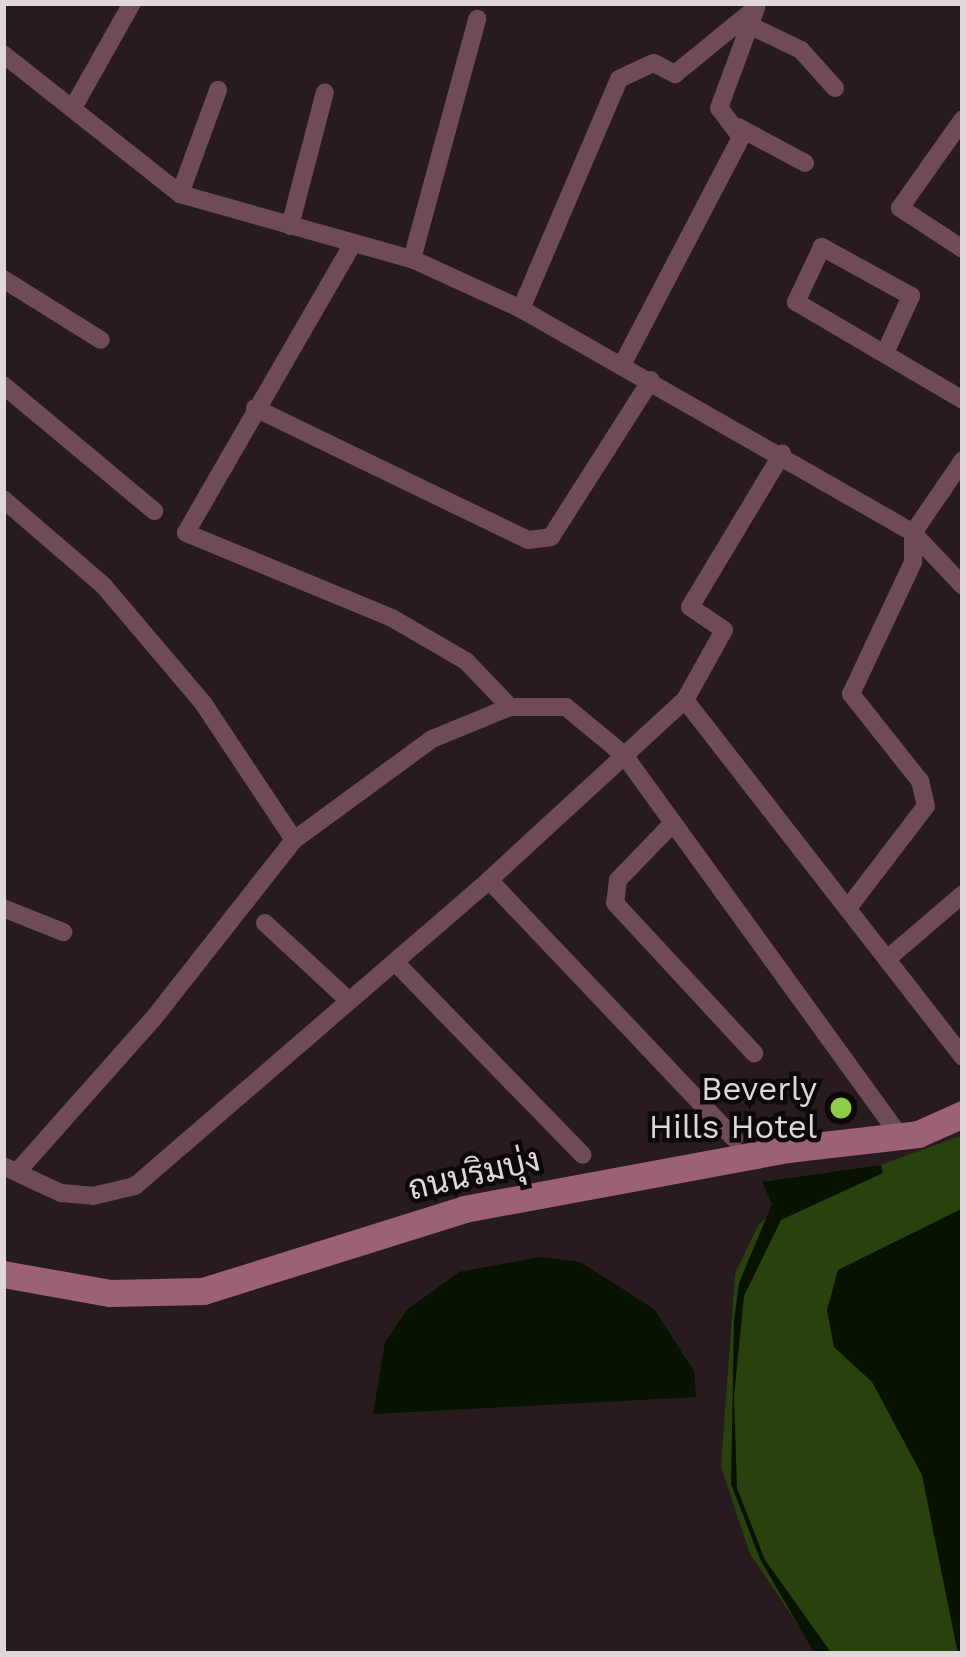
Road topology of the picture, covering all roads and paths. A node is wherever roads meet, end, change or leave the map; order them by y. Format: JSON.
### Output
{"nodes":[{"id":1,"x":132,"y":3,"type":"edge"},
{"id":2,"x":754,"y":12,"type":"edge"},
{"id":3,"x":477,"y":19,"type":"dead end"},
{"id":4,"x":3,"y":54,"type":"edge"},
{"id":5,"x":835,"y":88,"type":"dead end"},
{"id":6,"x":218,"y":90,"type":"dead end"},
{"id":7,"x":325,"y":92,"type":"dead end"},
{"id":8,"x":74,"y":106,"type":"junction"},
{"id":9,"x":963,"y":119,"type":"edge"},
{"id":10,"x":738,"y":128,"type":"junction"},
{"id":11,"x":805,"y":163,"type":"dead end"},
{"id":12,"x":180,"y":194,"type":"junction"},
{"id":13,"x":290,"y":226,"type":"junction"},
{"id":14,"x":352,"y":245,"type":"junction"},
{"id":15,"x":963,"y":249,"type":"edge"},
{"id":16,"x":412,"y":259,"type":"junction"},
{"id":17,"x":3,"y":279,"type":"edge"},
{"id":18,"x":521,"y":309,"type":"junction"},
{"id":19,"x":101,"y":340,"type":"dead end"},
{"id":20,"x":885,"y":353,"type":"junction"},
{"id":21,"x":622,"y":365,"type":"junction"},
{"id":22,"x":651,"y":380,"type":"junction"},
{"id":23,"x":3,"y":385,"type":"edge"},
{"id":24,"x":963,"y":400,"type":"edge"},
{"id":25,"x":256,"y":408,"type":"junction"},
{"id":26,"x":782,"y":454,"type":"junction"},
{"id":27,"x":963,"y":460,"type":"edge"},
{"id":28,"x":3,"y":499,"type":"edge"},
{"id":29,"x":154,"y":512,"type":"dead end"},
{"id":30,"x":913,"y":533,"type":"junction"},
{"id":31,"x":963,"y":586,"type":"edge"},
{"id":32,"x":686,"y":700,"type":"junction"},
{"id":33,"x":510,"y":707,"type":"junction"},
{"id":34,"x":624,"y":755,"type":"junction"},
{"id":35,"x":673,"y":823,"type":"junction"},
{"id":36,"x":294,"y":840,"type":"junction"},
{"id":37,"x":489,"y":880,"type":"junction"},
{"id":38,"x":963,"y":894,"type":"edge"},
{"id":39,"x":848,"y":908,"type":"junction"},
{"id":40,"x":7,"y":910,"type":"edge"},
{"id":41,"x":265,"y":923,"type":"dead end"},
{"id":42,"x":63,"y":932,"type":"dead end"},
{"id":43,"x":3,"y":933,"type":"edge"},
{"id":44,"x":887,"y":959,"type":"junction"},
{"id":45,"x":394,"y":962,"type":"junction"},
{"id":46,"x":347,"y":999,"type":"junction"},
{"id":47,"x":754,"y":1053,"type":"dead end"},
{"id":48,"x":963,"y":1057,"type":"edge"},
{"id":49,"x":963,"y":1114,"type":"edge"},
{"id":50,"x":900,"y":1136,"type":"junction"},
{"id":51,"x":734,"y":1138,"type":"dead end"},
{"id":52,"x":583,"y":1155,"type":"dead end"},
{"id":53,"x":10,"y":1169,"type":"edge"},
{"id":54,"x":3,"y":1274,"type":"edge"}],
"edges":[{"from":1,"to":8,"type":"street"},
{"from":2,"to":5,"type":"street"},
{"from":2,"to":10,"type":"street"},
{"from":2,"to":18,"type":"street"},
{"from":3,"to":16,"type":"street"},
{"from":4,"to":8,"type":"street"},
{"from":6,"to":12,"type":"street"},
{"from":7,"to":13,"type":"street"},
{"from":8,"to":12,"type":"street"},
{"from":9,"to":15,"type":"street"},
{"from":10,"to":11,"type":"street"},
{"from":10,"to":21,"type":"street"},
{"from":12,"to":13,"type":"street"},
{"from":13,"to":14,"type":"street"},
{"from":14,"to":16,"type":"street"},
{"from":14,"to":25,"type":"street"},
{"from":16,"to":18,"type":"street"},
{"from":17,"to":19,"type":"street"},
{"from":18,"to":21,"type":"street"},
{"from":20,"to":20,"type":"street"},
{"from":20,"to":24,"type":"street"},
{"from":21,"to":22,"type":"street"},
{"from":22,"to":25,"type":"street"},
{"from":22,"to":26,"type":"street"},
{"from":23,"to":29,"type":"street"},
{"from":25,"to":33,"type":"street"},
{"from":26,"to":30,"type":"street"},
{"from":26,"to":32,"type":"street"},
{"from":27,"to":30,"type":"street"},
{"from":28,"to":36,"type":"street"},
{"from":30,"to":31,"type":"street"},
{"from":30,"to":39,"type":"street"},
{"from":32,"to":34,"type":"street"},
{"from":32,"to":39,"type":"street"},
{"from":33,"to":34,"type":"street"},
{"from":33,"to":36,"type":"street"},
{"from":34,"to":35,"type":"street"},
{"from":34,"to":37,"type":"street"},
{"from":35,"to":47,"type":"street"},
{"from":35,"to":50,"type":"street"},
{"from":36,"to":53,"type":"street"},
{"from":37,"to":45,"type":"street"},
{"from":37,"to":51,"type":"street"},
{"from":38,"to":44,"type":"street"},
{"from":39,"to":44,"type":"street"},
{"from":40,"to":42,"type":"street"},
{"from":40,"to":43,"type":"street"},
{"from":41,"to":46,"type":"street"},
{"from":44,"to":48,"type":"street"},
{"from":45,"to":46,"type":"street"},
{"from":45,"to":52,"type":"street"},
{"from":46,"to":53,"type":"street"},
{"from":49,"to":50,"type":"main road","name":"ถนนริมบุ่ง"},
{"from":50,"to":54,"type":"main road","name":"ถนนริมบุ่ง"}]}
